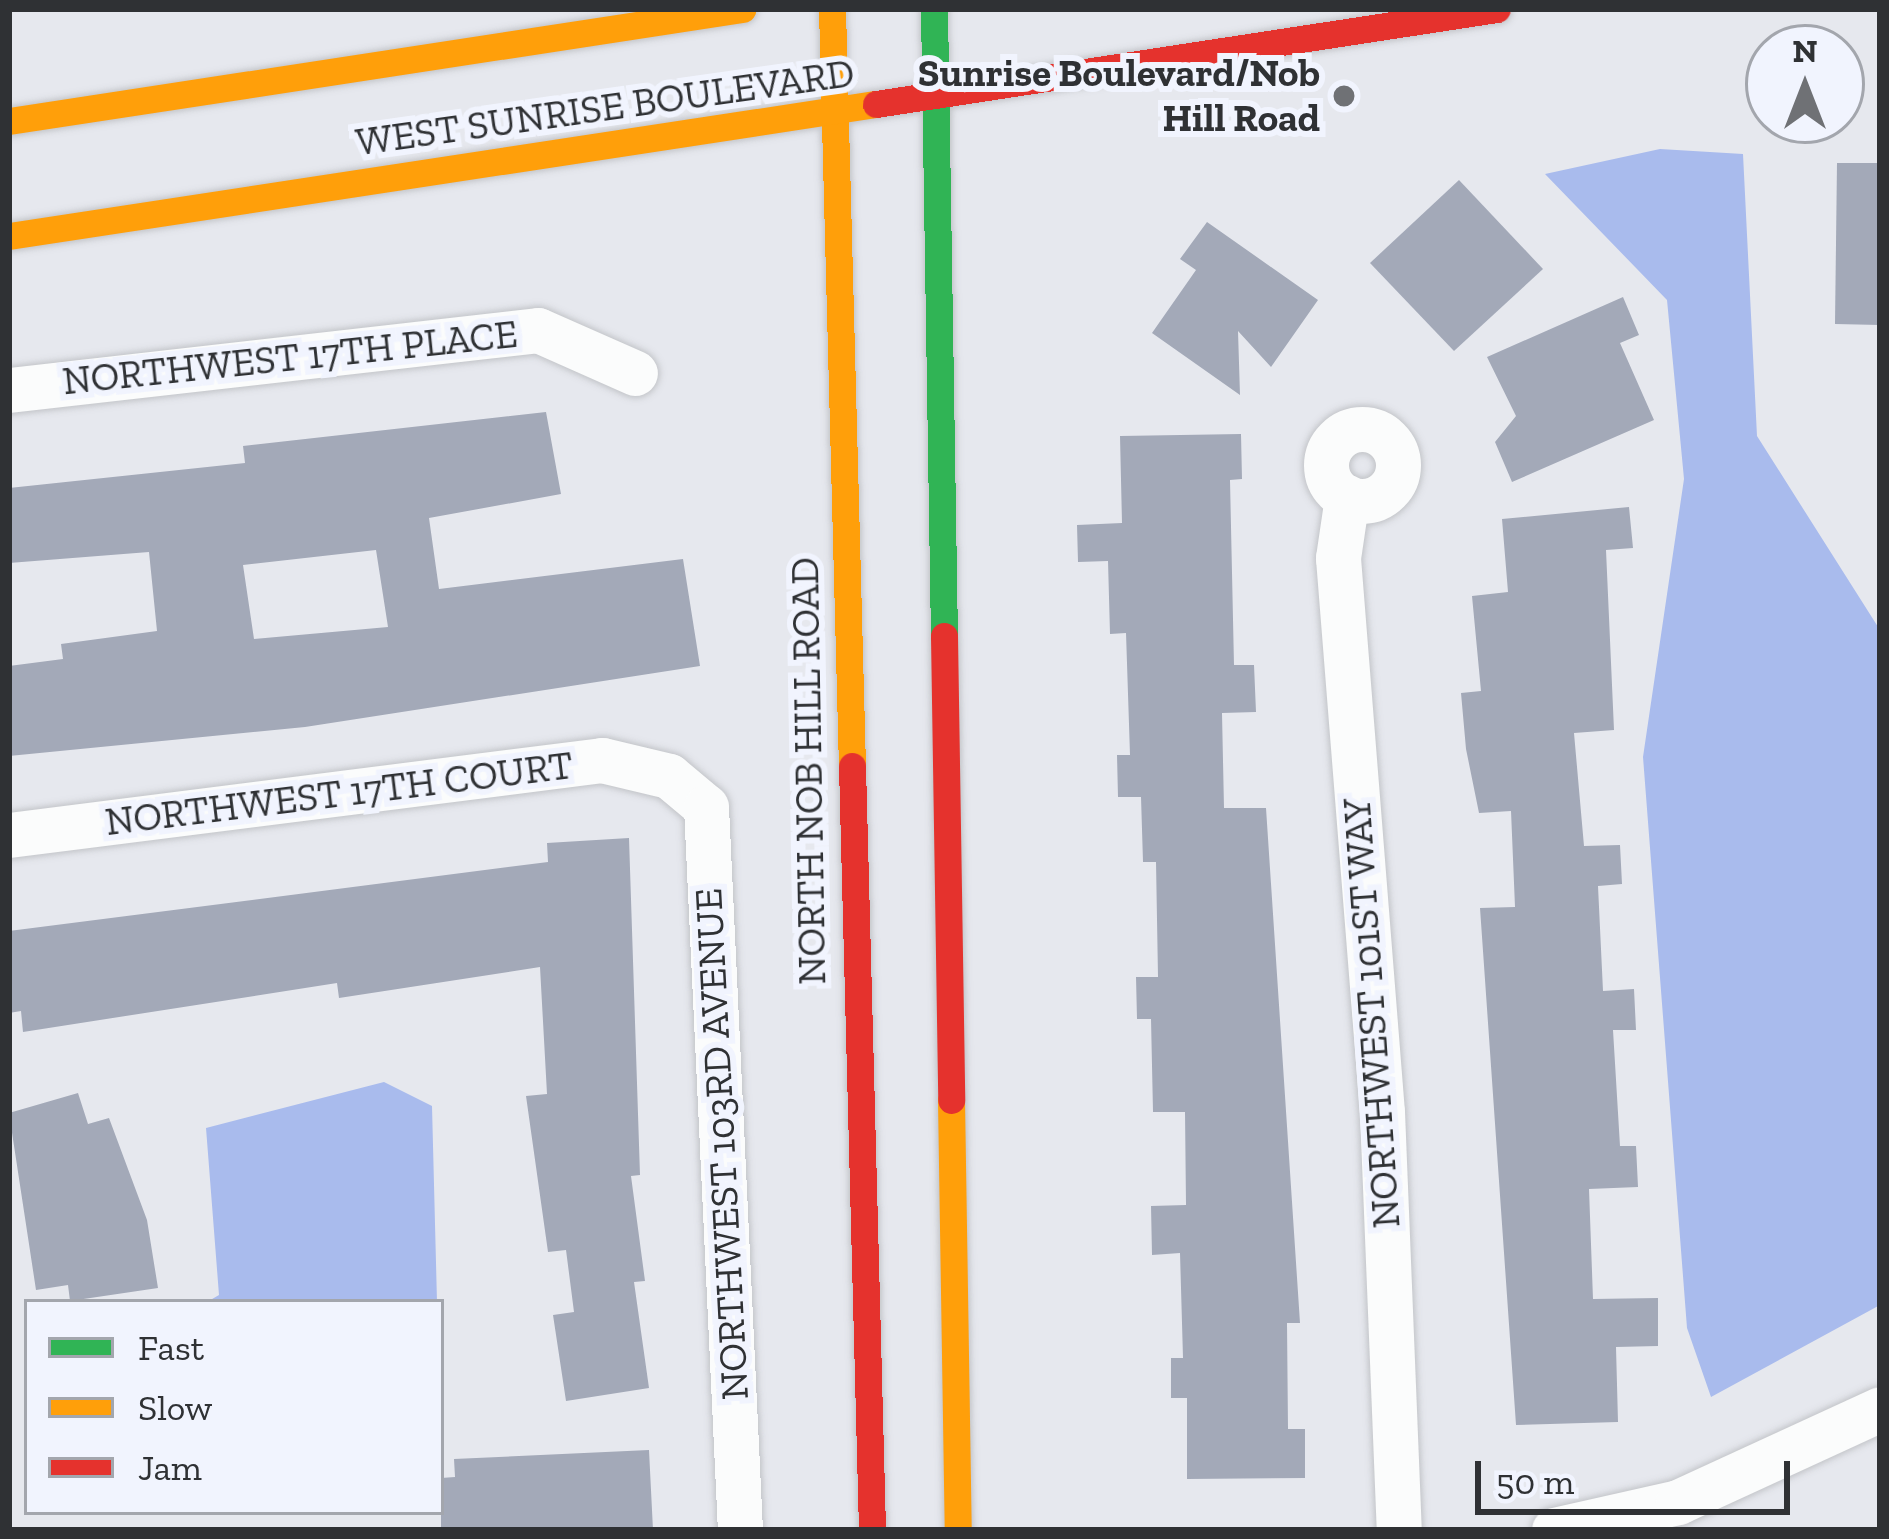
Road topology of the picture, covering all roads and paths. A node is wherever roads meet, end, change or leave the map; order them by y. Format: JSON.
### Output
{"nodes":[{"id":1,"x":742,"y":9,"type":"edge"},
{"id":2,"x":832,"y":9,"type":"edge"},
{"id":3,"x":934,"y":9,"type":"edge"},
{"id":4,"x":1497,"y":9,"type":"edge"},
{"id":5,"x":937,"y":101,"type":"junction"},
{"id":6,"x":831,"y":113,"type":"junction"},
{"id":7,"x":9,"y":121,"type":"edge"},
{"id":8,"x":9,"y":236,"type":"edge"},
{"id":9,"x":635,"y":373,"type":"dead end"},
{"id":10,"x":9,"y":390,"type":"edge"},
{"id":11,"x":1347,"y":497,"type":"dead end"},
{"id":12,"x":669,"y":776,"type":"joint"},
{"id":13,"x":9,"y":835,"type":"edge"},
{"id":14,"x":1880,"y":1409,"type":"edge"},
{"id":15,"x":740,"y":1530,"type":"edge"},
{"id":16,"x":872,"y":1530,"type":"edge"},
{"id":17,"x":958,"y":1530,"type":"edge"},
{"id":18,"x":1399,"y":1530,"type":"edge"},
{"id":19,"x":1554,"y":1530,"type":"edge"}],
"edges":[{"from":1,"to":7,"type":"main road","name":"WEST SUNRISE BOULEVARD"},
{"from":2,"to":6,"type":"main road","name":"NORTH NOB HILL ROAD"},
{"from":3,"to":5,"type":"main road"},
{"from":4,"to":5,"type":"main road","name":"WEST SUNRISE BOULEVARD"},
{"from":5,"to":6,"type":"main road","name":"WEST SUNRISE BOULEVARD"},
{"from":5,"to":17,"type":"main road"},
{"from":6,"to":8,"type":"main road","name":"WEST SUNRISE BOULEVARD"},
{"from":6,"to":16,"type":"main road","name":"NORTH NOB HILL ROAD"},
{"from":9,"to":10,"type":"street","name":"NORTHWEST 17TH PLACE"},
{"from":11,"to":18,"type":"street","name":"NORTHWEST 101ST WAY"},
{"from":12,"to":13,"type":"street","name":"NORTHWEST 17TH COURT"},
{"from":12,"to":15,"type":"street","name":"NORTHWEST 103RD AVENUE"},
{"from":14,"to":19,"type":"street"}]}
